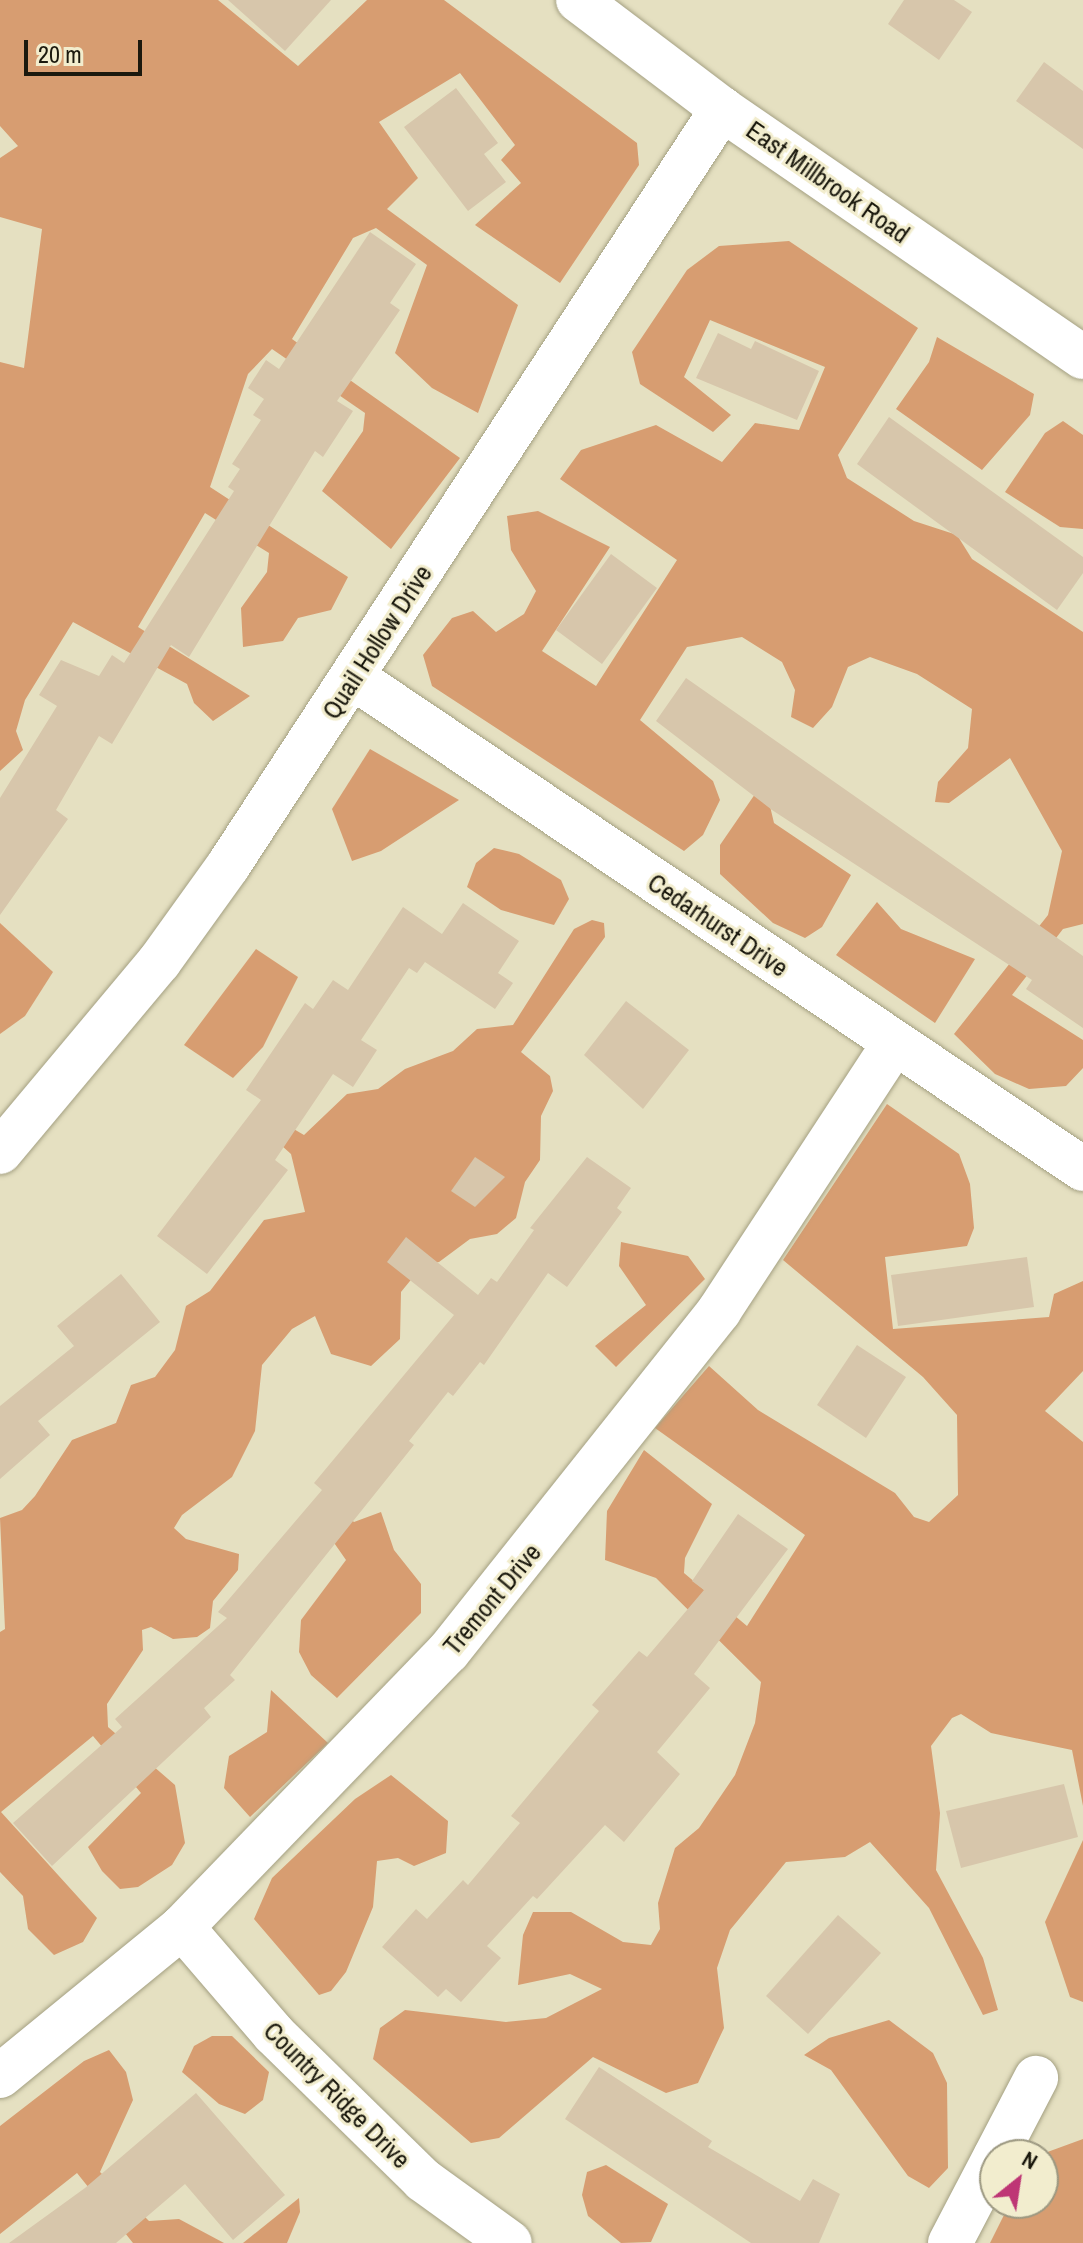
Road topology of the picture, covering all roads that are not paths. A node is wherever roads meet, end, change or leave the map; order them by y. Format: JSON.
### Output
{"nodes":[{"id":1,"x":578,"y":0,"type":"edge"},
{"id":2,"x":722,"y":109,"type":"junction"},
{"id":3,"x":1083,"y":357,"type":"edge"},
{"id":4,"x":354,"y":678,"type":"junction"},
{"id":5,"x":894,"y":1044,"type":"junction"},
{"id":6,"x":0,"y":1152,"type":"edge"},
{"id":7,"x":1083,"y":1169,"type":"edge"},
{"id":8,"x":182,"y":1927,"type":"junction"},
{"id":9,"x":0,"y":2076,"type":"edge"},
{"id":10,"x":1036,"y":2078,"type":"dead end"},
{"id":11,"x":1005,"y":2139,"type":"edge"},
{"id":12,"x":979,"y":2188,"type":"edge"},
{"id":13,"x":510,"y":2243,"type":"edge"},
{"id":14,"x":950,"y":2243,"type":"edge"}],
"edges":[{"from":1,"to":2,"type":"street","name":"East Millbrook Road"},
{"from":2,"to":3,"type":"street","name":"East Millbrook Road"},
{"from":2,"to":4,"type":"street","name":"Quail Hollow Drive"},
{"from":4,"to":5,"type":"street","name":"Cedarhurst Drive"},
{"from":4,"to":6,"type":"street","name":"Quail Hollow Drive"},
{"from":5,"to":7,"type":"street","name":"Cedarhurst Drive"},
{"from":5,"to":8,"type":"street","name":"Tremont Drive"},
{"from":8,"to":9,"type":"street","name":"Tremont Drive"},
{"from":8,"to":13,"type":"street","name":"Country Ridge Drive"},
{"from":10,"to":11,"type":"street"},
{"from":12,"to":14,"type":"street"}]}
